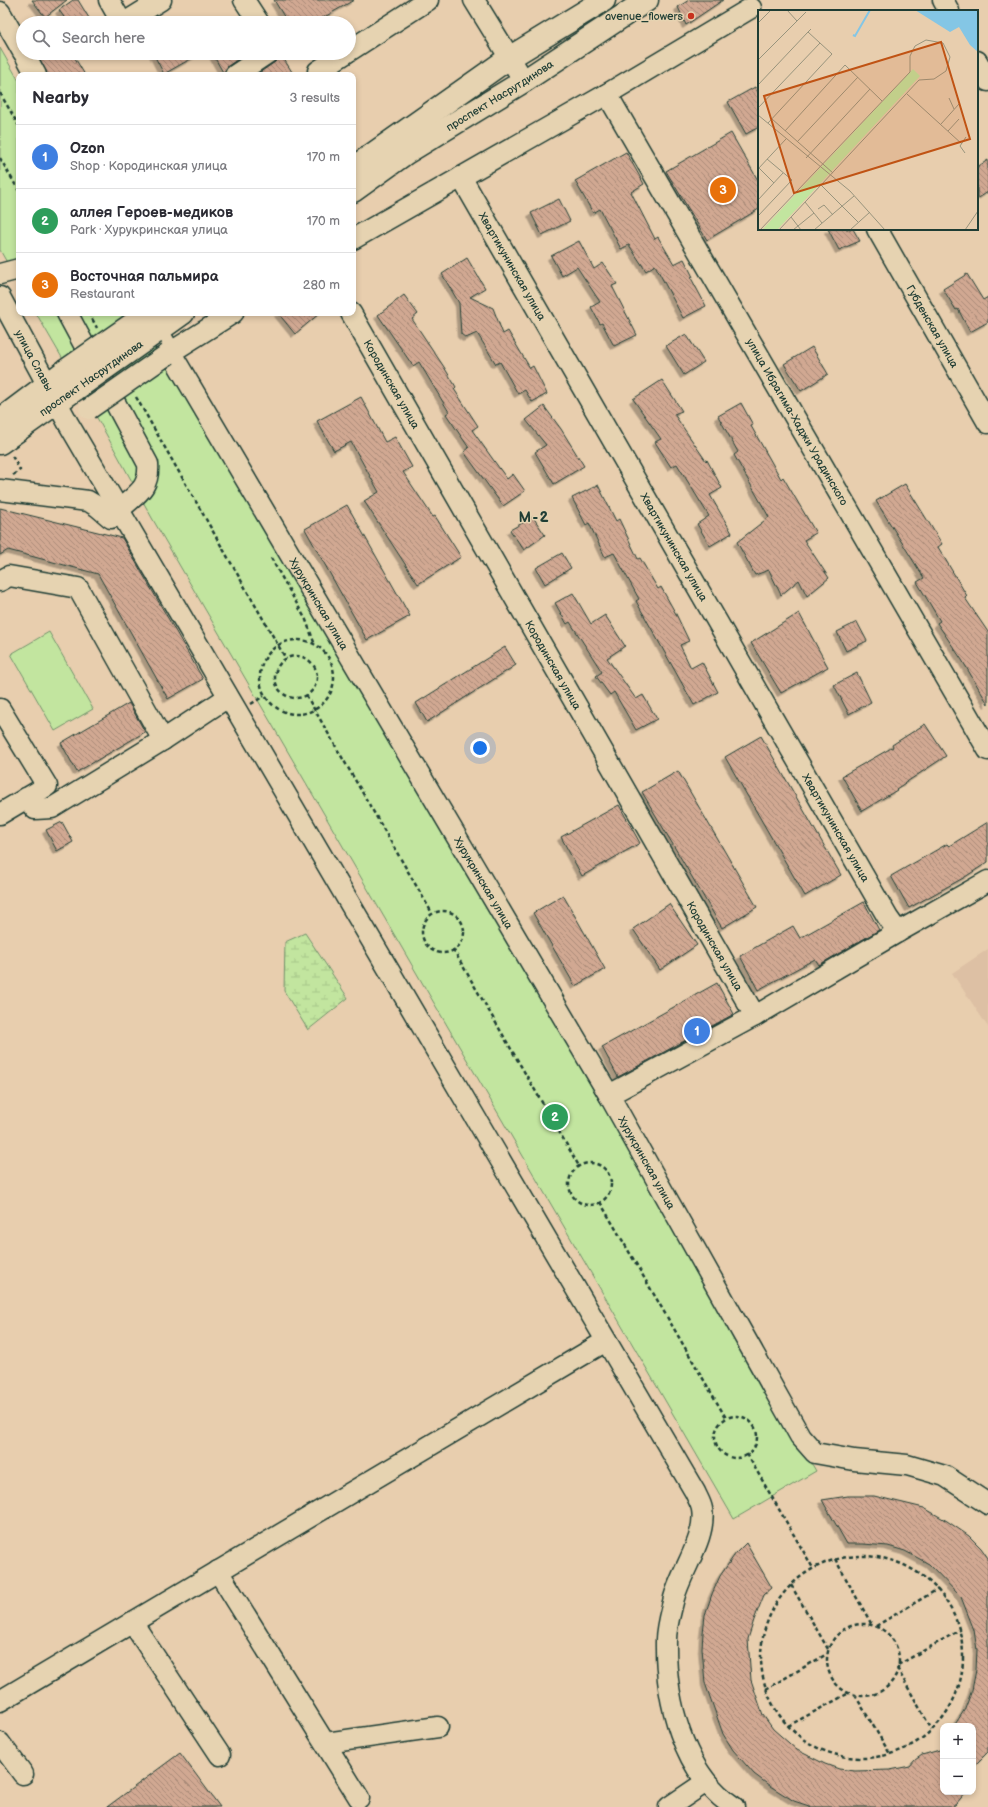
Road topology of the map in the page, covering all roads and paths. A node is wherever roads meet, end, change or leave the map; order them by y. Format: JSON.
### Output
{"nodes":[{"id":1,"x":109,"y":0,"type":"edge"},
{"id":2,"x":161,"y":0,"type":"edge"},
{"id":3,"x":244,"y":0,"type":"edge"},
{"id":4,"x":428,"y":0,"type":"edge"},
{"id":5,"x":474,"y":0,"type":"edge"},
{"id":6,"x":604,"y":0,"type":"edge"},
{"id":7,"x":647,"y":0,"type":"edge"},
{"id":8,"x":943,"y":0,"type":"edge"},
{"id":9,"x":752,"y":10,"type":"edge"},
{"id":10,"x":948,"y":10,"type":"edge"},
{"id":11,"x":0,"y":12,"type":"edge"},
{"id":12,"x":119,"y":16,"type":"edge"},
{"id":13,"x":135,"y":16,"type":"edge"},
{"id":14,"x":254,"y":16,"type":"edge"},
{"id":15,"x":16,"y":40,"type":"edge"},
{"id":16,"x":356,"y":46,"type":"edge"},
{"id":17,"x":509,"y":58,"type":"junction"},
{"id":18,"x":28,"y":60,"type":"edge"},
{"id":19,"x":258,"y":60,"type":"edge"},
{"id":20,"x":334,"y":60,"type":"edge"},
{"id":21,"x":978,"y":63,"type":"edge"},
{"id":22,"x":318,"y":70,"type":"dead end"},
{"id":23,"x":34,"y":72,"type":"edge"},
{"id":24,"x":240,"y":72,"type":"edge"},
{"id":25,"x":524,"y":81,"type":"junction"},
{"id":26,"x":988,"y":81,"type":"edge"},
{"id":27,"x":0,"y":93,"type":"edge"},
{"id":28,"x":607,"y":94,"type":"junction"},
{"id":29,"x":16,"y":121,"type":"edge"},
{"id":30,"x":0,"y":158,"type":"edge"},
{"id":31,"x":356,"y":166,"type":"edge"},
{"id":32,"x":461,"y":177,"type":"junction"},
{"id":33,"x":16,"y":186,"type":"edge"},
{"id":34,"x":356,"y":189,"type":"edge"},
{"id":35,"x":878,"y":230,"type":"edge"},
{"id":36,"x":356,"y":237,"type":"edge"},
{"id":37,"x":16,"y":270,"type":"edge"},
{"id":38,"x":0,"y":274,"type":"edge"},
{"id":39,"x":0,"y":297,"type":"edge"},
{"id":40,"x":69,"y":316,"type":"edge"},
{"id":41,"x":91,"y":316,"type":"edge"},
{"id":42,"x":171,"y":316,"type":"edge"},
{"id":43,"x":228,"y":316,"type":"edge"},
{"id":44,"x":353,"y":316,"type":"edge"},
{"id":45,"x":151,"y":321,"type":"edge"},
{"id":46,"x":97,"y":328,"type":"dead end"},
{"id":47,"x":170,"y":353,"type":"junction"},
{"id":48,"x":132,"y":390,"type":"dead end"},
{"id":49,"x":52,"y":393,"type":"junction"},
{"id":50,"x":68,"y":423,"type":"junction"},
{"id":51,"x":988,"y":424,"type":"edge"},
{"id":52,"x":1,"y":435,"type":"edge"},
{"id":53,"x":20,"y":470,"type":"junction"},
{"id":54,"x":24,"y":474,"type":"dead end"},
{"id":55,"x":5,"y":484,"type":"edge"},
{"id":56,"x":115,"y":514,"type":"junction"},
{"id":57,"x":0,"y":581,"type":"edge"},
{"id":58,"x":278,"y":645,"type":"junction"},
{"id":59,"x":286,"y":659,"type":"junction"},
{"id":60,"x":306,"y":696,"type":"junction"},
{"id":61,"x":228,"y":697,"type":"junction"},
{"id":62,"x":0,"y":708,"type":"edge"},
{"id":63,"x":315,"y":710,"type":"junction"},
{"id":64,"x":163,"y":740,"type":"junction"},
{"id":65,"x":988,"y":750,"type":"edge"},
{"id":66,"x":26,"y":798,"type":"junction"},
{"id":67,"x":0,"y":814,"type":"edge"},
{"id":68,"x":988,"y":881,"type":"edge"},
{"id":69,"x":432,"y":914,"type":"junction"},
{"id":70,"x":893,"y":925,"type":"junction"},
{"id":71,"x":453,"y":950,"type":"junction"},
{"id":72,"x":755,"y":1016,"type":"junction"},
{"id":73,"x":609,"y":1095,"type":"junction"},
{"id":74,"x":579,"y":1166,"type":"junction"},
{"id":75,"x":600,"y":1202,"type":"junction"},
{"id":76,"x":606,"y":1340,"type":"junction"},
{"id":77,"x":726,"y":1418,"type":"junction"},
{"id":78,"x":747,"y":1454,"type":"junction"},
{"id":79,"x":988,"y":1504,"type":"edge"},
{"id":80,"x":835,"y":1559,"type":"junction"},
{"id":81,"x":813,"y":1568,"type":"junction"},
{"id":82,"x":218,"y":1571,"type":"junction"},
{"id":83,"x":791,"y":1585,"type":"junction"},
{"id":84,"x":938,"y":1589,"type":"junction"},
{"id":85,"x":132,"y":1622,"type":"junction"},
{"id":86,"x":874,"y":1626,"type":"junction"},
{"id":87,"x":960,"y":1630,"type":"junction"},
{"id":88,"x":828,"y":1649,"type":"junction"},
{"id":89,"x":828,"y":1653,"type":"junction"},
{"id":90,"x":897,"y":1666,"type":"junction"},
{"id":91,"x":766,"y":1689,"type":"junction"},
{"id":92,"x":849,"y":1693,"type":"junction"},
{"id":93,"x":855,"y":1694,"type":"junction"},
{"id":94,"x":0,"y":1701,"type":"edge"},
{"id":95,"x":788,"y":1726,"type":"junction"},
{"id":96,"x":438,"y":1728,"type":"dead end"},
{"id":97,"x":932,"y":1730,"type":"junction"},
{"id":98,"x":0,"y":1743,"type":"edge"},
{"id":99,"x":326,"y":1743,"type":"junction"},
{"id":100,"x":220,"y":1755,"type":"dead end"},
{"id":101,"x":890,"y":1755,"type":"junction"},
{"id":102,"x":23,"y":1774,"type":"dead end"},
{"id":103,"x":706,"y":1782,"type":"junction"},
{"id":104,"x":359,"y":1798,"type":"dead end"},
{"id":105,"x":669,"y":1807,"type":"edge"},
{"id":106,"x":734,"y":1807,"type":"edge"}],
"edges":[{"from":1,"to":12,"type":"street"},
{"from":2,"to":13,"type":"street"},
{"from":3,"to":14,"type":"street"},
{"from":4,"to":16,"type":"street"},
{"from":5,"to":17,"type":"street"},
{"from":6,"to":17,"type":"main road","name":"проспект Насрутдинова"},
{"from":7,"to":25,"type":"main road","name":"проспект Насрутдинова"},
{"from":8,"to":10,"type":"street"},
{"from":9,"to":28,"type":"street"},
{"from":11,"to":15,"type":"street"},
{"from":17,"to":25,"type":"street"},
{"from":17,"to":31,"type":"main road","name":"проспект Насрутдинова"},
{"from":18,"to":23,"type":"street"},
{"from":19,"to":24,"type":"street"},
{"from":20,"to":22,"type":"street"},
{"from":21,"to":26,"type":"street"},
{"from":25,"to":34,"type":"main road","name":"проспект Насрутдинова"},
{"from":27,"to":29,"type":"path"},
{"from":28,"to":32,"type":"street"},
{"from":28,"to":65,"type":"street","name":"улица Ибрагима-Хаджи Урадинского"},
{"from":30,"to":33,"type":"path"},
{"from":32,"to":36,"type":"street"},
{"from":32,"to":70,"type":"street","name":"Хвартикунинская улица"},
{"from":35,"to":51,"type":"street","name":"Губденская улица"},
{"from":37,"to":38,"type":"street"},
{"from":39,"to":49,"type":"street","name":"улица Славы"},
{"from":40,"to":56,"type":"street"},
{"from":41,"to":46,"type":"path"},
{"from":42,"to":45,"type":"main road","name":"проспект Насрутдинова"},
{"from":43,"to":47,"type":"street"},
{"from":44,"to":72,"type":"street","name":"Кородинская улица"},
{"from":45,"to":47,"type":"street","name":"Хурукринская улица"},
{"from":45,"to":49,"type":"main road","name":"проспект Насрутдинова","bridge":true},
{"from":47,"to":50,"type":"street","bridge":true},
{"from":47,"to":73,"type":"street","name":"Хурукринская улица"},
{"from":48,"to":58,"type":"path"},
{"from":49,"to":50,"type":"street","name":"улица Славы"},
{"from":49,"to":52,"type":"main road","name":"проспект Насрутдинова"},
{"from":50,"to":56,"type":"street","name":"улица Славы"},
{"from":52,"to":53,"type":"path"},
{"from":53,"to":54,"type":"path"},
{"from":53,"to":55,"type":"path"},
{"from":55,"to":56,"type":"street"},
{"from":56,"to":61,"type":"street","name":"улица Славы"},
{"from":57,"to":64,"type":"street"},
{"from":58,"to":59,"type":"path"},
{"from":58,"to":63,"type":"path"},
{"from":58,"to":63,"type":"path"},
{"from":59,"to":60,"type":"path"},
{"from":59,"to":60,"type":"path"},
{"from":60,"to":63,"type":"path"},
{"from":61,"to":64,"type":"street"},
{"from":61,"to":76,"type":"street","name":"улица Славы"},
{"from":62,"to":66,"type":"street"},
{"from":63,"to":69,"type":"path"},
{"from":64,"to":66,"type":"street"},
{"from":66,"to":67,"type":"street"},
{"from":68,"to":70,"type":"street"},
{"from":69,"to":71,"type":"path"},
{"from":69,"to":71,"type":"path"},
{"from":70,"to":72,"type":"street"},
{"from":71,"to":74,"type":"path"},
{"from":72,"to":73,"type":"street"},
{"from":73,"to":79,"type":"street","name":"Хурукринская улица"},
{"from":74,"to":75,"type":"path"},
{"from":74,"to":75,"type":"path"},
{"from":75,"to":77,"type":"path"},
{"from":76,"to":82,"type":"street"},
{"from":76,"to":103,"type":"street","name":"улица Славы"},
{"from":77,"to":78,"type":"path"},
{"from":77,"to":78,"type":"path"},
{"from":78,"to":81,"type":"path"},
{"from":80,"to":81,"type":"path"},
{"from":80,"to":84,"type":"path"},
{"from":80,"to":86,"type":"path"},
{"from":81,"to":83,"type":"path"},
{"from":82,"to":85,"type":"street"},
{"from":82,"to":99,"type":"street"},
{"from":83,"to":88,"type":"path"},
{"from":83,"to":91,"type":"path"},
{"from":84,"to":86,"type":"path"},
{"from":84,"to":87,"type":"path"},
{"from":85,"to":94,"type":"street"},
{"from":85,"to":100,"type":"street"},
{"from":86,"to":88,"type":"path"},
{"from":86,"to":90,"type":"path"},
{"from":87,"to":90,"type":"path"},
{"from":87,"to":97,"type":"path"},
{"from":88,"to":89,"type":"path"},
{"from":89,"to":91,"type":"path"},
{"from":89,"to":92,"type":"path"},
{"from":90,"to":93,"type":"path"},
{"from":90,"to":97,"type":"path"},
{"from":91,"to":95,"type":"path"},
{"from":92,"to":93,"type":"path"},
{"from":92,"to":95,"type":"path"},
{"from":93,"to":101,"type":"path"},
{"from":95,"to":101,"type":"path"},
{"from":96,"to":99,"type":"street"},
{"from":97,"to":101,"type":"path"},
{"from":98,"to":102,"type":"street"},
{"from":99,"to":104,"type":"street"},
{"from":103,"to":105,"type":"street"},
{"from":103,"to":106,"type":"street","name":"улица Славы"}]}
